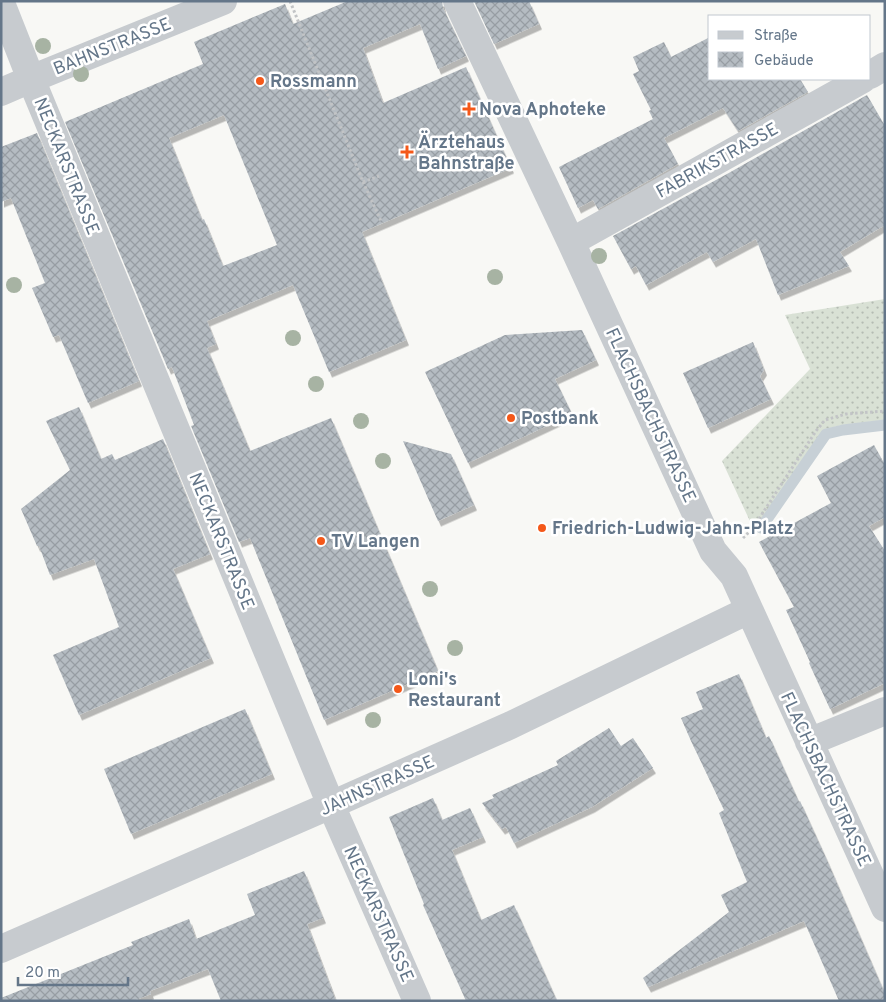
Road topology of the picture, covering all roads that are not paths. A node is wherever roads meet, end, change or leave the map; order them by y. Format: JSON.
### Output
{"nodes":[{"id":1,"x":223,"y":1,"type":"edge"},
{"id":2,"x":457,"y":1,"type":"edge"},
{"id":3,"x":1,"y":3,"type":"edge"},
{"id":4,"x":885,"y":66,"type":"edge"},
{"id":5,"x":871,"y":74,"type":"edge"},
{"id":6,"x":31,"y":78,"type":"junction"},
{"id":7,"x":861,"y":80,"type":"edge"},
{"id":8,"x":1,"y":92,"type":"edge"},
{"id":9,"x":571,"y":242,"type":"junction"},
{"id":10,"x":749,"y":610,"type":"junction"},
{"id":11,"x":885,"y":712,"type":"edge"},
{"id":12,"x":809,"y":742,"type":"junction"},
{"id":13,"x":331,"y":806,"type":"junction"},
{"id":14,"x":885,"y":908,"type":"edge"},
{"id":15,"x":1,"y":949,"type":"edge"},
{"id":16,"x":417,"y":1001,"type":"edge"}],
"edges":[{"from":1,"to":6,"type":"street","name":"BAHNSTRASSE"},
{"from":2,"to":9,"type":"street","name":"FLACHSBACHSTRASSE"},
{"from":3,"to":6,"type":"street","name":"NECKARSTRASSE"},
{"from":4,"to":5,"type":"street"},
{"from":6,"to":8,"type":"street","name":"BAHNSTRASSE"},
{"from":6,"to":13,"type":"street","name":"NECKARSTRASSE"},
{"from":7,"to":9,"type":"street","name":"FABRIKSTRASSE"},
{"from":9,"to":10,"type":"street","name":"FLACHSBACHSTRASSE"},
{"from":10,"to":12,"type":"street","name":"FLACHSBACHSTRASSE"},
{"from":10,"to":13,"type":"street","name":"JAHNSTRASSE"},
{"from":11,"to":12,"type":"street"},
{"from":12,"to":14,"type":"street","name":"FLACHSBACHSTRASSE"},
{"from":13,"to":15,"type":"street","name":"JAHNSTRASSE"},
{"from":13,"to":16,"type":"street","name":"NECKARSTRASSE"}]}
